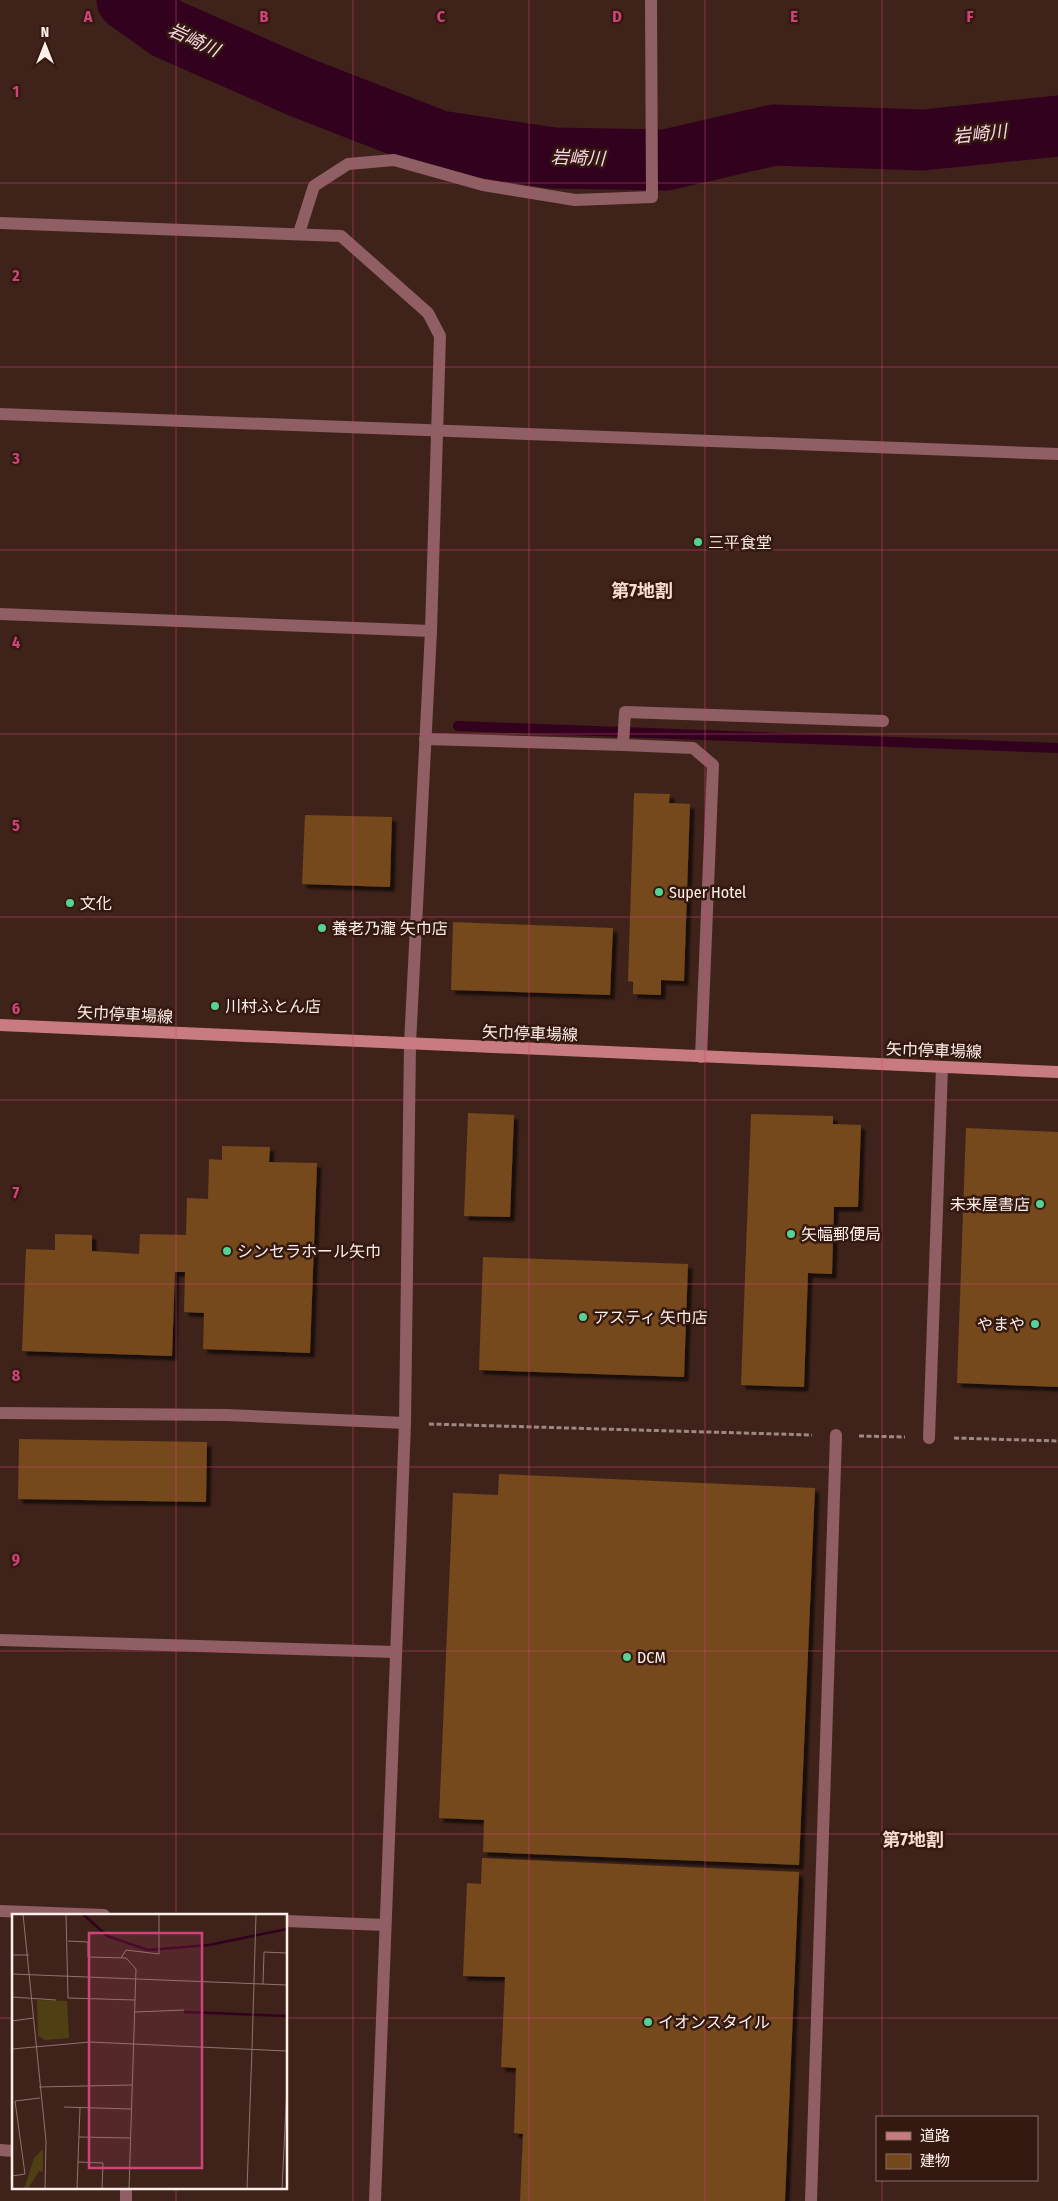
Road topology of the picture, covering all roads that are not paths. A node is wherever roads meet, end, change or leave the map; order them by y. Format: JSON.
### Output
{"nodes":[{"id":1,"x":651,"y":0,"type":"edge"},
{"id":2,"x":0,"y":223,"type":"edge"},
{"id":3,"x":299,"y":233,"type":"junction"},
{"id":4,"x":0,"y":414,"type":"edge"},
{"id":5,"x":438,"y":430,"type":"junction"},
{"id":6,"x":1058,"y":454,"type":"edge"},
{"id":7,"x":0,"y":614,"type":"edge"},
{"id":8,"x":431,"y":631,"type":"junction"},
{"id":9,"x":882,"y":721,"type":"dead end"},
{"id":10,"x":425,"y":739,"type":"junction"},
{"id":11,"x":623,"y":744,"type":"junction"},
{"id":12,"x":0,"y":1025,"type":"edge"},
{"id":13,"x":410,"y":1044,"type":"junction"},
{"id":14,"x":701,"y":1057,"type":"junction"},
{"id":15,"x":942,"y":1067,"type":"junction"},
{"id":16,"x":1058,"y":1072,"type":"edge"},
{"id":17,"x":0,"y":1413,"type":"edge"},
{"id":18,"x":405,"y":1423,"type":"junction"},
{"id":19,"x":836,"y":1435,"type":"road end"},
{"id":20,"x":929,"y":1438,"type":"road end"},
{"id":21,"x":0,"y":1640,"type":"edge"},
{"id":22,"x":395,"y":1652,"type":"junction"},
{"id":23,"x":0,"y":1911,"type":"edge"},
{"id":24,"x":78,"y":1914,"type":"edge"},
{"id":25,"x":288,"y":1921,"type":"edge"},
{"id":26,"x":385,"y":1925,"type":"junction"},
{"id":27,"x":126,"y":2188,"type":"edge"},
{"id":28,"x":126,"y":2201,"type":"edge"},
{"id":29,"x":375,"y":2201,"type":"edge"},
{"id":30,"x":810,"y":2201,"type":"edge"}],
"edges":[{"from":1,"to":3,"type":"street"},
{"from":2,"to":3,"type":"street"},
{"from":3,"to":5,"type":"street"},
{"from":4,"to":5,"type":"street"},
{"from":5,"to":6,"type":"street"},
{"from":5,"to":8,"type":"street"},
{"from":7,"to":8,"type":"street"},
{"from":8,"to":10,"type":"street"},
{"from":9,"to":11,"type":"street"},
{"from":10,"to":11,"type":"street"},
{"from":10,"to":13,"type":"street"},
{"from":11,"to":14,"type":"street"},
{"from":12,"to":13,"type":"main road","name":"矢巾停車場線"},
{"from":13,"to":14,"type":"main road","name":"矢巾停車場線"},
{"from":13,"to":18,"type":"street"},
{"from":14,"to":15,"type":"main road","name":"矢巾停車場線"},
{"from":15,"to":16,"type":"main road","name":"矢巾停車場線"},
{"from":15,"to":20,"type":"street"},
{"from":17,"to":18,"type":"street"},
{"from":18,"to":22,"type":"street"},
{"from":19,"to":30,"type":"street"},
{"from":21,"to":22,"type":"street"},
{"from":22,"to":26,"type":"street"},
{"from":23,"to":24,"type":"street"},
{"from":25,"to":26,"type":"street"},
{"from":26,"to":29,"type":"street"},
{"from":27,"to":28,"type":"street"}]}
